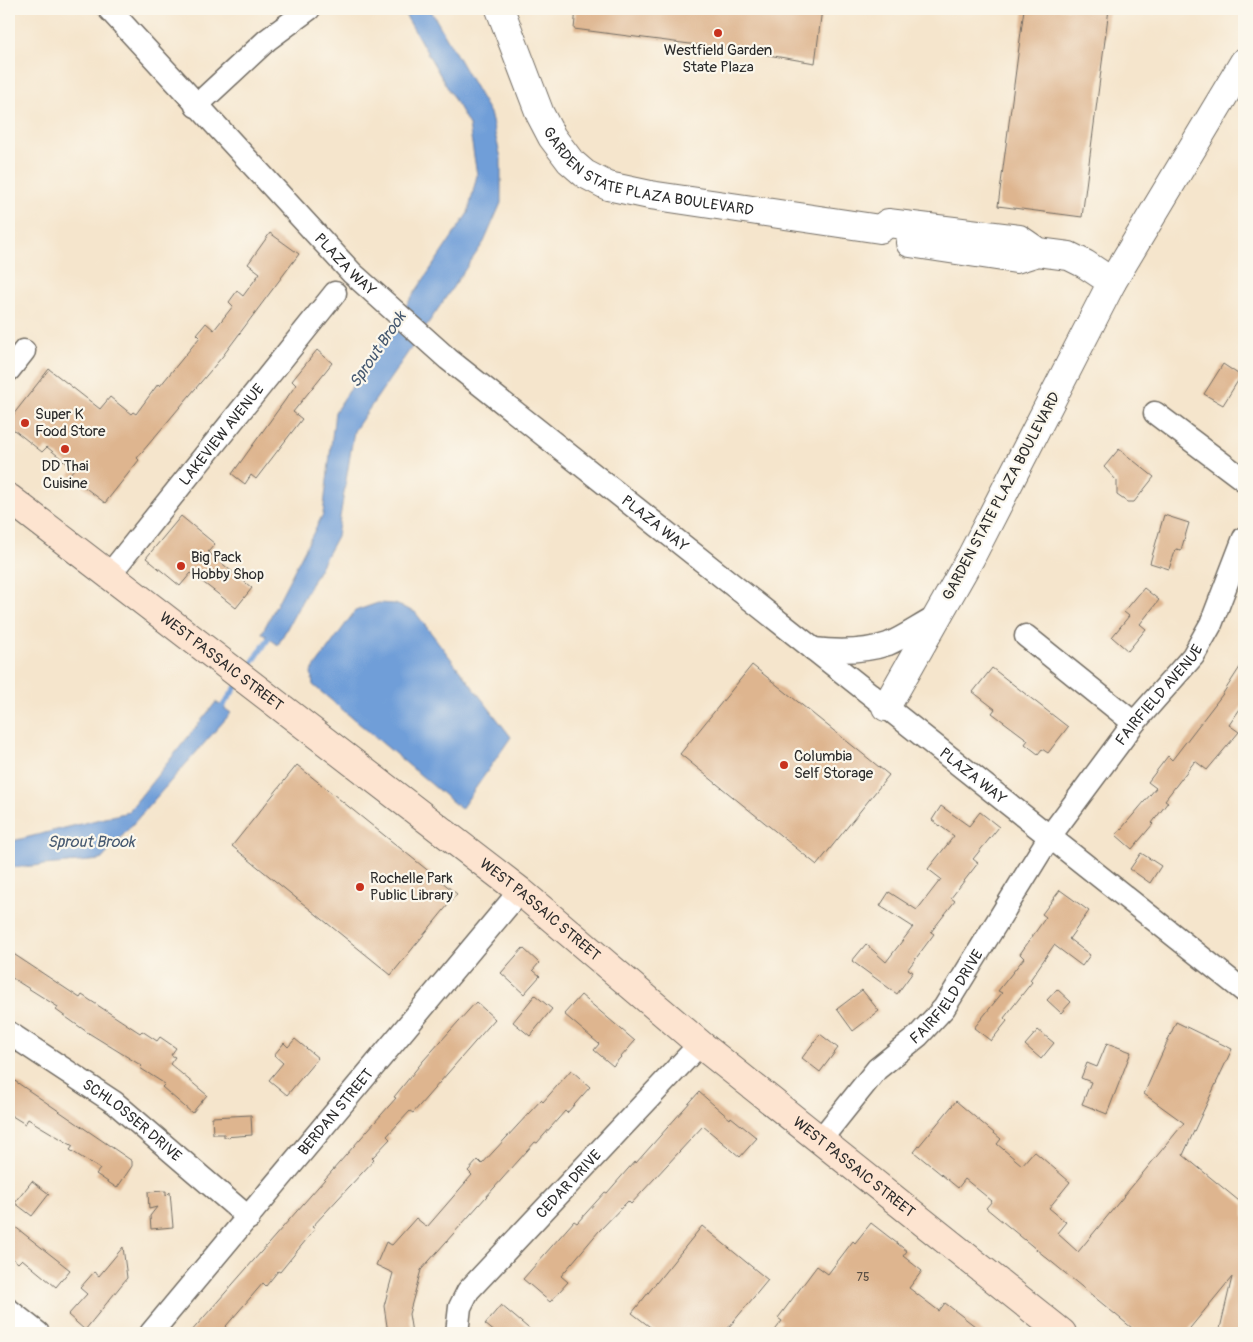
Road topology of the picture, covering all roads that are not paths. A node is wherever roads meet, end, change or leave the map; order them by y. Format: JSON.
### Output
{"nodes":[{"id":1,"x":109,"y":9,"type":"edge"},
{"id":2,"x":309,"y":9,"type":"edge"},
{"id":3,"x":500,"y":9,"type":"edge"},
{"id":4,"x":1244,"y":62,"type":"edge"},
{"id":5,"x":196,"y":106,"type":"junction"},
{"id":6,"x":1112,"y":282,"type":"junction"},
{"id":7,"x":334,"y":294,"type":"dead end"},
{"id":8,"x":24,"y":351,"type":"dead end"},
{"id":9,"x":9,"y":370,"type":"edge"},
{"id":10,"x":1155,"y":413,"type":"dead end"},
{"id":11,"x":1244,"y":480,"type":"edge"},
{"id":12,"x":9,"y":498,"type":"edge"},
{"id":13,"x":1244,"y":538,"type":"edge"},
{"id":14,"x":109,"y":575,"type":"junction"},
{"id":15,"x":937,"y":617,"type":"junction"},
{"id":16,"x":1026,"y":636,"type":"dead end"},
{"id":17,"x":813,"y":650,"type":"junction"},
{"id":18,"x":886,"y":707,"type":"junction"},
{"id":19,"x":1134,"y":723,"type":"junction"},
{"id":20,"x":1050,"y":836,"type":"junction"},
{"id":21,"x":520,"y":891,"type":"junction"},
{"id":22,"x":1244,"y":991,"type":"edge"},
{"id":23,"x":9,"y":1033,"type":"edge"},
{"id":24,"x":700,"y":1044,"type":"junction"},
{"id":25,"x":821,"y":1139,"type":"junction"},
{"id":26,"x":249,"y":1218,"type":"junction"},
{"id":27,"x":9,"y":1310,"type":"edge"},
{"id":28,"x":38,"y":1333,"type":"edge"},
{"id":29,"x":151,"y":1333,"type":"edge"},
{"id":30,"x":457,"y":1333,"type":"edge"},
{"id":31,"x":1062,"y":1333,"type":"edge"}],
"edges":[{"from":1,"to":5,"type":"street","name":"PLAZA WAY"},
{"from":2,"to":5,"type":"street"},
{"from":3,"to":6,"type":"street","name":"GARDEN STATE PLAZA BOULEVARD"},
{"from":4,"to":6,"type":"street","name":"GARDEN STATE PLAZA BOULEVARD"},
{"from":5,"to":17,"type":"street","name":"PLAZA WAY"},
{"from":6,"to":15,"type":"street","name":"GARDEN STATE PLAZA BOULEVARD"},
{"from":7,"to":14,"type":"street","name":"LAKEVIEW AVENUE"},
{"from":8,"to":9,"type":"street"},
{"from":10,"to":11,"type":"street"},
{"from":12,"to":14,"type":"main road","name":"WEST PASSAIC STREET"},
{"from":13,"to":19,"type":"street","name":"FAIRFIELD AVENUE"},
{"from":14,"to":21,"type":"main road","name":"WEST PASSAIC STREET"},
{"from":15,"to":17,"type":"street"},
{"from":15,"to":18,"type":"street","name":"GARDEN STATE PLAZA BOULEVARD"},
{"from":16,"to":19,"type":"street"},
{"from":17,"to":18,"type":"street","name":"PLAZA WAY"},
{"from":18,"to":20,"type":"street","name":"PLAZA WAY"},
{"from":19,"to":20,"type":"street","name":"FAIRFIELD AVENUE"},
{"from":20,"to":22,"type":"street","name":"PLAZA WAY"},
{"from":20,"to":25,"type":"street","name":"FAIRFIELD DRIVE"},
{"from":21,"to":24,"type":"main road","name":"WEST PASSAIC STREET"},
{"from":21,"to":26,"type":"street","name":"BERDAN STREET"},
{"from":23,"to":26,"type":"street","name":"SCHLOSSER DRIVE"},
{"from":24,"to":25,"type":"main road","name":"WEST PASSAIC STREET"},
{"from":24,"to":30,"type":"street","name":"CEDAR DRIVE"},
{"from":25,"to":31,"type":"main road","name":"WEST PASSAIC STREET"},
{"from":26,"to":29,"type":"street","name":"BERDAN STREET"},
{"from":27,"to":28,"type":"street"}]}
